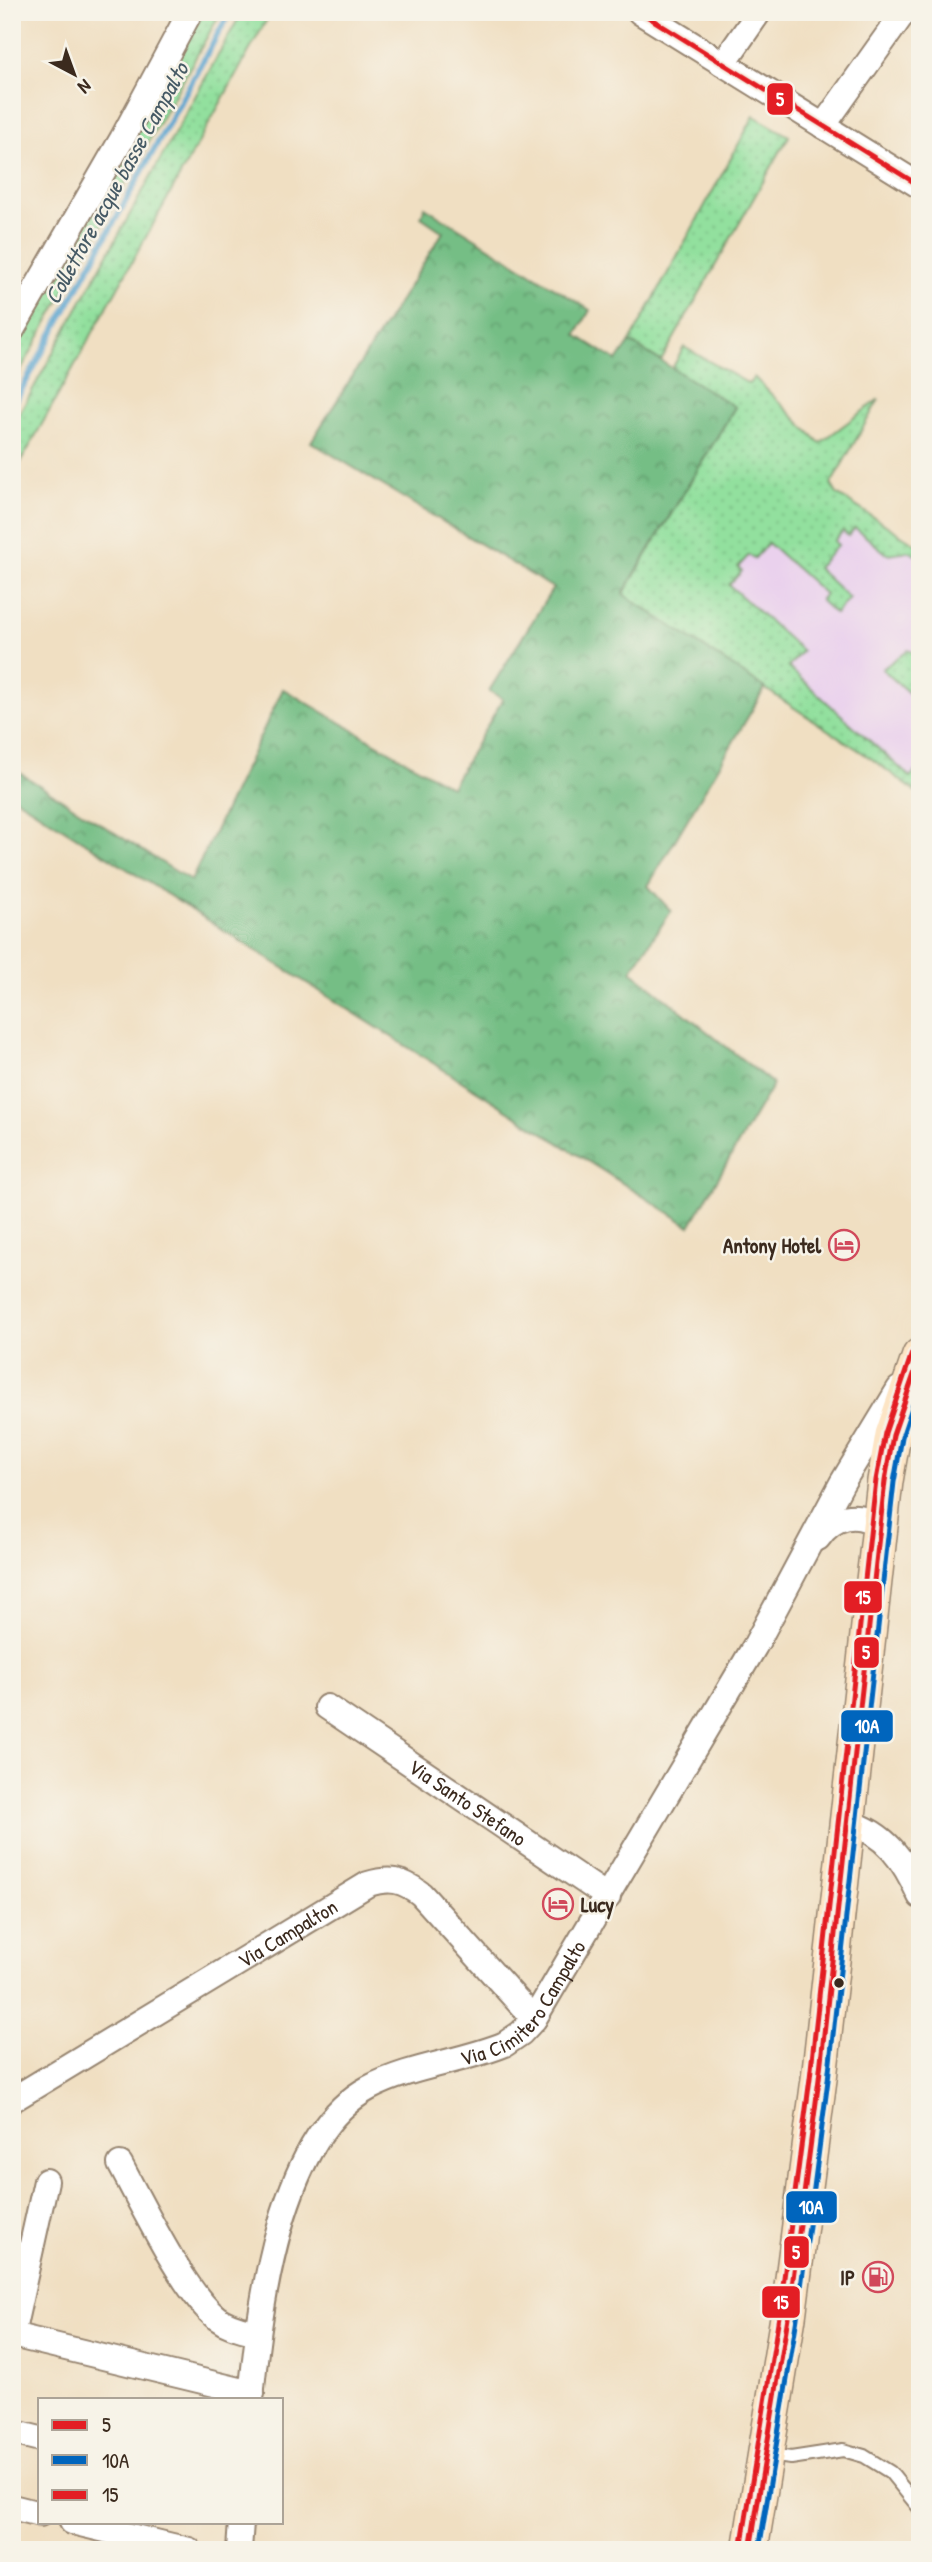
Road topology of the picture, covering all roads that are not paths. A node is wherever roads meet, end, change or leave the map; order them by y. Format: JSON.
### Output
{"nodes":[{"id":1,"x":190,"y":12,"type":"edge"},
{"id":2,"x":640,"y":12,"type":"edge"},
{"id":3,"x":759,"y":12,"type":"edge"},
{"id":4,"x":904,"y":12,"type":"edge"},
{"id":5,"x":723,"y":64,"type":"junction"},
{"id":6,"x":823,"y":126,"type":"junction"},
{"id":7,"x":920,"y":186,"type":"edge"},
{"id":8,"x":12,"y":330,"type":"edge"},
{"id":9,"x":917,"y":1362,"type":"edge"},
{"id":10,"x":884,"y":1492,"type":"junction"},
{"id":11,"x":831,"y":1503,"type":"junction"},
{"id":12,"x":879,"y":1527,"type":"junction"},
{"id":13,"x":803,"y":1559,"type":"junction"},
{"id":14,"x":327,"y":1707,"type":"dead end"},
{"id":15,"x":847,"y":1822,"type":"junction"},
{"id":16,"x":920,"y":1896,"type":"edge"},
{"id":17,"x":608,"y":1897,"type":"junction"},
{"id":18,"x":534,"y":2019,"type":"junction"},
{"id":19,"x":12,"y":2100,"type":"edge"},
{"id":20,"x":120,"y":2164,"type":"dead end"},
{"id":21,"x":46,"y":2181,"type":"dead end"},
{"id":22,"x":257,"y":2333,"type":"junction"},
{"id":23,"x":12,"y":2334,"type":"edge"},
{"id":24,"x":252,"y":2396,"type":"edge"},
{"id":25,"x":12,"y":2432,"type":"edge"},
{"id":26,"x":38,"y":2438,"type":"edge"},
{"id":27,"x":766,"y":2455,"type":"junction"},
{"id":28,"x":12,"y":2507,"type":"edge"},
{"id":29,"x":920,"y":2509,"type":"edge"},
{"id":30,"x":38,"y":2514,"type":"edge"},
{"id":31,"x":80,"y":2524,"type":"edge"},
{"id":32,"x":241,"y":2524,"type":"edge"},
{"id":33,"x":189,"y":2550,"type":"edge"},
{"id":34,"x":239,"y":2550,"type":"edge"},
{"id":35,"x":750,"y":2550,"type":"edge"}],
"edges":[{"from":1,"to":8,"type":"street"},
{"from":2,"to":5,"type":"street"},
{"from":3,"to":5,"type":"street"},
{"from":4,"to":6,"type":"street"},
{"from":5,"to":6,"type":"street"},
{"from":6,"to":7,"type":"street"},
{"from":9,"to":10,"type":"main road"},
{"from":9,"to":11,"type":"street","name":"Via Cimitero Campalto"},
{"from":10,"to":11,"type":"street"},
{"from":10,"to":12,"type":"main road"},
{"from":11,"to":13,"type":"street","name":"Via Cimitero Campalto"},
{"from":12,"to":13,"type":"street","name":"Via Cimitero Campalto"},
{"from":12,"to":15,"type":"main road"},
{"from":13,"to":17,"type":"street","name":"Via Cimitero Campalto"},
{"from":14,"to":17,"type":"street","name":"Via Santo Stefano"},
{"from":15,"to":16,"type":"street"},
{"from":15,"to":27,"type":"main road"},
{"from":17,"to":18,"type":"street","name":"Via Cimitero Campalto"},
{"from":18,"to":19,"type":"street","name":"Via Campalton"},
{"from":18,"to":22,"type":"street","name":"Via Cimitero Campalto"},
{"from":20,"to":22,"type":"street"},
{"from":21,"to":23,"type":"street"},
{"from":22,"to":24,"type":"street","name":"Via Cimitero Campalto"},
{"from":23,"to":24,"type":"street"},
{"from":25,"to":26,"type":"street"},
{"from":27,"to":29,"type":"lane"},
{"from":27,"to":35,"type":"main road"},
{"from":28,"to":30,"type":"street"},
{"from":31,"to":33,"type":"street"},
{"from":32,"to":34,"type":"street"}]}
